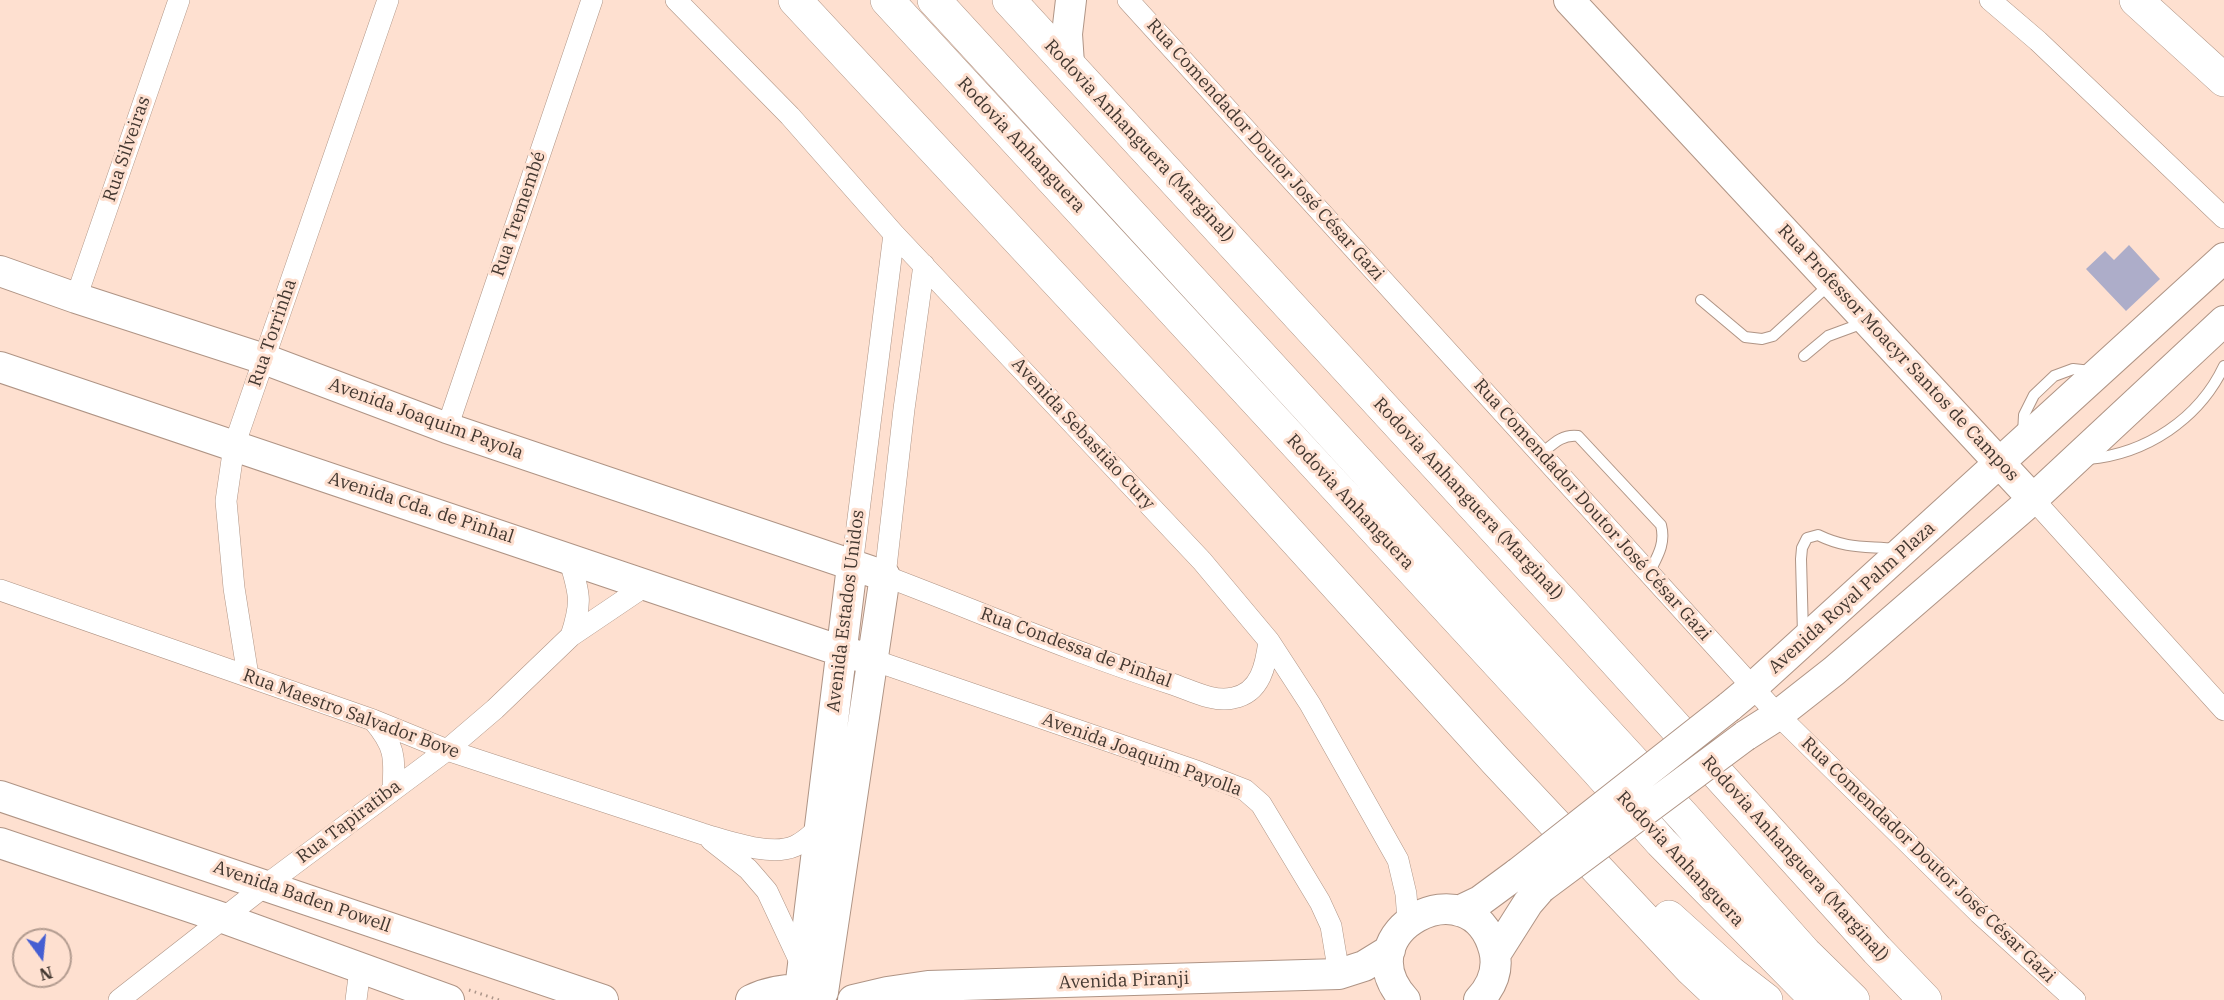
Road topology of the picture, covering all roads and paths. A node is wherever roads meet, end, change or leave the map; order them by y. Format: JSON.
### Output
{"nodes":[{"id":1,"x":179,"y":0,"type":"edge"},
{"id":2,"x":388,"y":0,"type":"edge"},
{"id":3,"x":592,"y":0,"type":"edge"},
{"id":4,"x":676,"y":0,"type":"edge"},
{"id":5,"x":795,"y":0,"type":"edge"},
{"id":6,"x":886,"y":0,"type":"edge"},
{"id":7,"x":934,"y":0,"type":"edge"},
{"id":8,"x":1009,"y":0,"type":"edge"},
{"id":9,"x":1071,"y":0,"type":"edge"},
{"id":10,"x":1128,"y":0,"type":"edge"},
{"id":11,"x":1569,"y":0,"type":"edge"},
{"id":12,"x":1990,"y":0,"type":"edge"},
{"id":13,"x":2136,"y":0,"type":"edge"},
{"id":14,"x":1068,"y":64,"type":"junction"},
{"id":15,"x":2224,"y":81,"type":"edge"},
{"id":16,"x":2224,"y":218,"type":"edge"},
{"id":17,"x":894,"y":234,"type":"junction"},
{"id":18,"x":2224,"y":258,"type":"edge"},
{"id":19,"x":924,"y":265,"type":"junction"},
{"id":20,"x":0,"y":272,"type":"edge"},
{"id":21,"x":1832,"y":282,"type":"junction"},
{"id":22,"x":76,"y":298,"type":"junction"},
{"id":23,"x":1701,"y":300,"type":"dead end"},
{"id":24,"x":1869,"y":321,"type":"junction"},
{"id":25,"x":2224,"y":324,"type":"edge"},
{"id":26,"x":1804,"y":356,"type":"dead end"},
{"id":27,"x":264,"y":359,"type":"junction"},
{"id":28,"x":2224,"y":366,"type":"edge"},
{"id":29,"x":0,"y":367,"type":"edge"},
{"id":30,"x":447,"y":428,"type":"junction"},
{"id":31,"x":234,"y":446,"type":"junction"},
{"id":32,"x":1541,"y":454,"type":"junction"},
{"id":33,"x":2075,"y":459,"type":"junction"},
{"id":34,"x":2000,"y":464,"type":"junction"},
{"id":35,"x":2033,"y":499,"type":"junction"},
{"id":36,"x":1905,"y":550,"type":"junction"},
{"id":37,"x":569,"y":558,"type":"junction"},
{"id":38,"x":852,"y":566,"type":"junction"},
{"id":39,"x":1649,"y":573,"type":"junction"},
{"id":40,"x":885,"y":576,"type":"junction"},
{"id":41,"x":648,"y":584,"type":"junction"},
{"id":42,"x":0,"y":590,"type":"edge"},
{"id":43,"x":571,"y":636,"type":"junction"},
{"id":44,"x":1269,"y":641,"type":"junction"},
{"id":45,"x":1803,"y":642,"type":"junction"},
{"id":46,"x":841,"y":651,"type":"junction"},
{"id":47,"x":873,"y":660,"type":"junction"},
{"id":48,"x":248,"y":676,"type":"junction"},
{"id":49,"x":1753,"y":687,"type":"junction"},
{"id":50,"x":2224,"y":710,"type":"edge"},
{"id":51,"x":1778,"y":715,"type":"junction"},
{"id":52,"x":373,"y":720,"type":"junction"},
{"id":53,"x":447,"y":750,"type":"junction"},
{"id":54,"x":1496,"y":761,"type":"junction"},
{"id":55,"x":393,"y":789,"type":"junction"},
{"id":56,"x":0,"y":796,"type":"edge"},
{"id":57,"x":818,"y":829,"type":"junction"},
{"id":58,"x":703,"y":834,"type":"junction"},
{"id":59,"x":0,"y":843,"type":"edge"},
{"id":60,"x":1529,"y":880,"type":"junction"},
{"id":61,"x":266,"y":885,"type":"junction"},
{"id":62,"x":1459,"y":911,"type":"junction"},
{"id":63,"x":223,"y":918,"type":"junction"},
{"id":64,"x":1408,"y":921,"type":"junction"},
{"id":65,"x":1390,"y":950,"type":"junction"},
{"id":66,"x":360,"y":969,"type":"junction"},
{"id":67,"x":1339,"y":974,"type":"junction"},
{"id":68,"x":1491,"y":984,"type":"edge"},
{"id":69,"x":818,"y":987,"type":"edge"},
{"id":70,"x":119,"y":1000,"type":"edge"},
{"id":71,"x":356,"y":1000,"type":"edge"},
{"id":72,"x":449,"y":1000,"type":"edge"},
{"id":73,"x":603,"y":1000,"type":"edge"},
{"id":74,"x":751,"y":1000,"type":"edge"},
{"id":75,"x":853,"y":1000,"type":"edge"},
{"id":76,"x":1405,"y":1000,"type":"edge"},
{"id":77,"x":1724,"y":1000,"type":"edge"},
{"id":78,"x":1766,"y":1000,"type":"edge"},
{"id":79,"x":1817,"y":1000,"type":"edge"},
{"id":80,"x":1852,"y":1000,"type":"edge"},
{"id":81,"x":1925,"y":1000,"type":"edge"},
{"id":82,"x":2075,"y":1000,"type":"edge"}],
"edges":[{"from":1,"to":22,"type":"street","name":"Rua Silveiras"},
{"from":2,"to":27,"type":"street","name":"Rua Torrinha"},
{"from":3,"to":30,"type":"street","name":"Rua Tremembé"},
{"from":4,"to":17,"type":"street","name":"Avenida Sebastião Cury"},
{"from":5,"to":54,"type":"main road"},
{"from":6,"to":79,"type":"main road","name":"Rodovia Anhanguera"},
{"from":7,"to":80,"type":"main road","name":"Rodovia Anhanguera"},
{"from":8,"to":14,"type":"main road","name":"Rodovia Anhanguera (Marginal)"},
{"from":9,"to":14,"type":"main road"},
{"from":10,"to":32,"type":"street","name":"Rua Comendador Doutor José César Gazi"},
{"from":11,"to":21,"type":"main road","name":"Rua Professor Moacyr Santos de Campos"},
{"from":12,"to":16,"type":"street"},
{"from":13,"to":15,"type":"main road"},
{"from":14,"to":81,"type":"main road","name":"Rodovia Anhanguera (Marginal)"},
{"from":17,"to":19,"type":"street","name":"Avenida Sebastião Cury"},
{"from":17,"to":38,"type":"street","name":"Avenida Estados Unidos"},
{"from":18,"to":34,"type":"main road","name":"Avenida Royal Palm Plaza"},
{"from":19,"to":40,"type":"street","name":"Avenida Estados Unidos"},
{"from":19,"to":44,"type":"street","name":"Avenida Sebastião Cury"},
{"from":20,"to":22,"type":"main road","name":"Avenida Joaquim Payola"},
{"from":21,"to":23,"type":"lane"},
{"from":21,"to":24,"type":"main road","name":"Rua Professor Moacyr Santos de Campos"},
{"from":22,"to":27,"type":"main road","name":"Avenida Joaquim Payola"},
{"from":24,"to":26,"type":"lane"},
{"from":24,"to":34,"type":"main road","name":"Rua Professor Moacyr Santos de Campos"},
{"from":25,"to":33,"type":"main road","name":"Avenida Royal Palm Plaza"},
{"from":27,"to":30,"type":"main road","name":"Avenida Joaquim Payola"},
{"from":27,"to":31,"type":"street","name":"Rua Torrinha"},
{"from":28,"to":33,"type":"lane"},
{"from":29,"to":31,"type":"main road","name":"Avenida Cda. de Pinhal"},
{"from":30,"to":38,"type":"main road","name":"Avenida Joaquim Payola"},
{"from":31,"to":37,"type":"main road","name":"Avenida Cda. de Pinhal"},
{"from":31,"to":48,"type":"street","name":"Rua Torrinha"},
{"from":32,"to":39,"type":"street","name":"Rua Comendador Doutor José César Gazi"},
{"from":32,"to":39,"type":"lane"},
{"from":33,"to":35,"type":"main road","name":"Avenida Royal Palm Plaza"},
{"from":34,"to":35,"type":"main road","name":"Rua Professor Moacyr Santos de Campos"},
{"from":34,"to":36,"type":"main road","name":"Avenida Royal Palm Plaza"},
{"from":35,"to":50,"type":"street","name":"Rua Professor Moacyr Santos de Campos"},
{"from":35,"to":51,"type":"main road","name":"Avenida Royal Palm Plaza"},
{"from":36,"to":45,"type":"main road","name":"Avenida Royal Palm Plaza"},
{"from":36,"to":45,"type":"lane"},
{"from":37,"to":41,"type":"main road","name":"Avenida Cda. de Pinhal"},
{"from":37,"to":43,"type":"street","name":"Rua Tapiratiba"},
{"from":38,"to":40,"type":"main road","name":"Rua Condessa de Pinhal"},
{"from":38,"to":46,"type":"main road","name":"Avenida Estados Unidos"},
{"from":39,"to":49,"type":"street","name":"Rua Comendador Doutor José César Gazi"},
{"from":40,"to":44,"type":"street","name":"Rua Condessa de Pinhal"},
{"from":40,"to":47,"type":"main road","name":"Avenida Estados Unidos"},
{"from":41,"to":43,"type":"street","name":"Rua Tapiratiba"},
{"from":41,"to":46,"type":"main road","name":"Avenida Cda. de Pinhal"},
{"from":42,"to":48,"type":"street","name":"Rua Maestro Salvador Bove"},
{"from":43,"to":53,"type":"street","name":"Rua Tapiratiba"},
{"from":44,"to":64,"type":"street","name":"Avenida Sebastião Cury"},
{"from":45,"to":49,"type":"main road","name":"Avenida Royal Palm Plaza"},
{"from":46,"to":47,"type":"main road","name":"Avenida Joaquim Payolla"},
{"from":46,"to":57,"type":"main road","name":"Avenida Estados Unidos"},
{"from":47,"to":67,"type":"street","name":"Avenida Joaquim Payolla"},
{"from":47,"to":69,"type":"main road","name":"Avenida Estados Unidos"},
{"from":48,"to":52,"type":"street","name":"Rua Maestro Salvador Bove"},
{"from":49,"to":51,"type":"street","name":"Rua Comendador Doutor José César Gazi"},
{"from":49,"to":60,"type":"main road","name":"Avenida Royal Palm Plaza","bridge":true},
{"from":51,"to":60,"type":"main road","name":"Avenida Royal Palm Plaza","bridge":true},
{"from":51,"to":82,"type":"street","name":"Rua Comendador Doutor José César Gazi"},
{"from":52,"to":53,"type":"street","name":"Rua Maestro Salvador Bove"},
{"from":52,"to":55,"type":"street"},
{"from":53,"to":55,"type":"street","name":"Rua Tapiratiba"},
{"from":53,"to":58,"type":"street","name":"Rua Maestro Salvador Bove"},
{"from":54,"to":77,"type":"main road"},
{"from":54,"to":78,"type":"main road"},
{"from":55,"to":61,"type":"street","name":"Rua Tapiratiba"},
{"from":56,"to":61,"type":"main road","name":"Avenida Baden Powell"},
{"from":57,"to":58,"type":"street","name":"Rua Maestro Salvador Bove"},
{"from":57,"to":69,"type":"main road","name":"Avenida Estados Unidos"},
{"from":58,"to":69,"type":"street","name":"Rua Maestro Salvador Bove"},
{"from":59,"to":63,"type":"main road"},
{"from":60,"to":62,"type":"main road","name":"Avenida Royal Palm Plaza"},
{"from":60,"to":68,"type":"main road","name":"Avenida Royal Palm Plaza"},
{"from":61,"to":63,"type":"street","name":"Rua Tapiratiba"},
{"from":61,"to":73,"type":"main road","name":"Avenida Baden Powell"},
{"from":62,"to":64,"type":"main road"},
{"from":62,"to":68,"type":"main road"},
{"from":63,"to":66,"type":"main road"},
{"from":63,"to":70,"type":"street","name":"Rua Tapiratiba"},
{"from":64,"to":65,"type":"main road"},
{"from":65,"to":67,"type":"main road","name":"Avenida Piranji"},
{"from":65,"to":76,"type":"main road"},
{"from":66,"to":71,"type":"street"},
{"from":66,"to":72,"type":"main road"},
{"from":67,"to":75,"type":"main road","name":"Avenida Piranji"},
{"from":69,"to":74,"type":"main road"}]}
